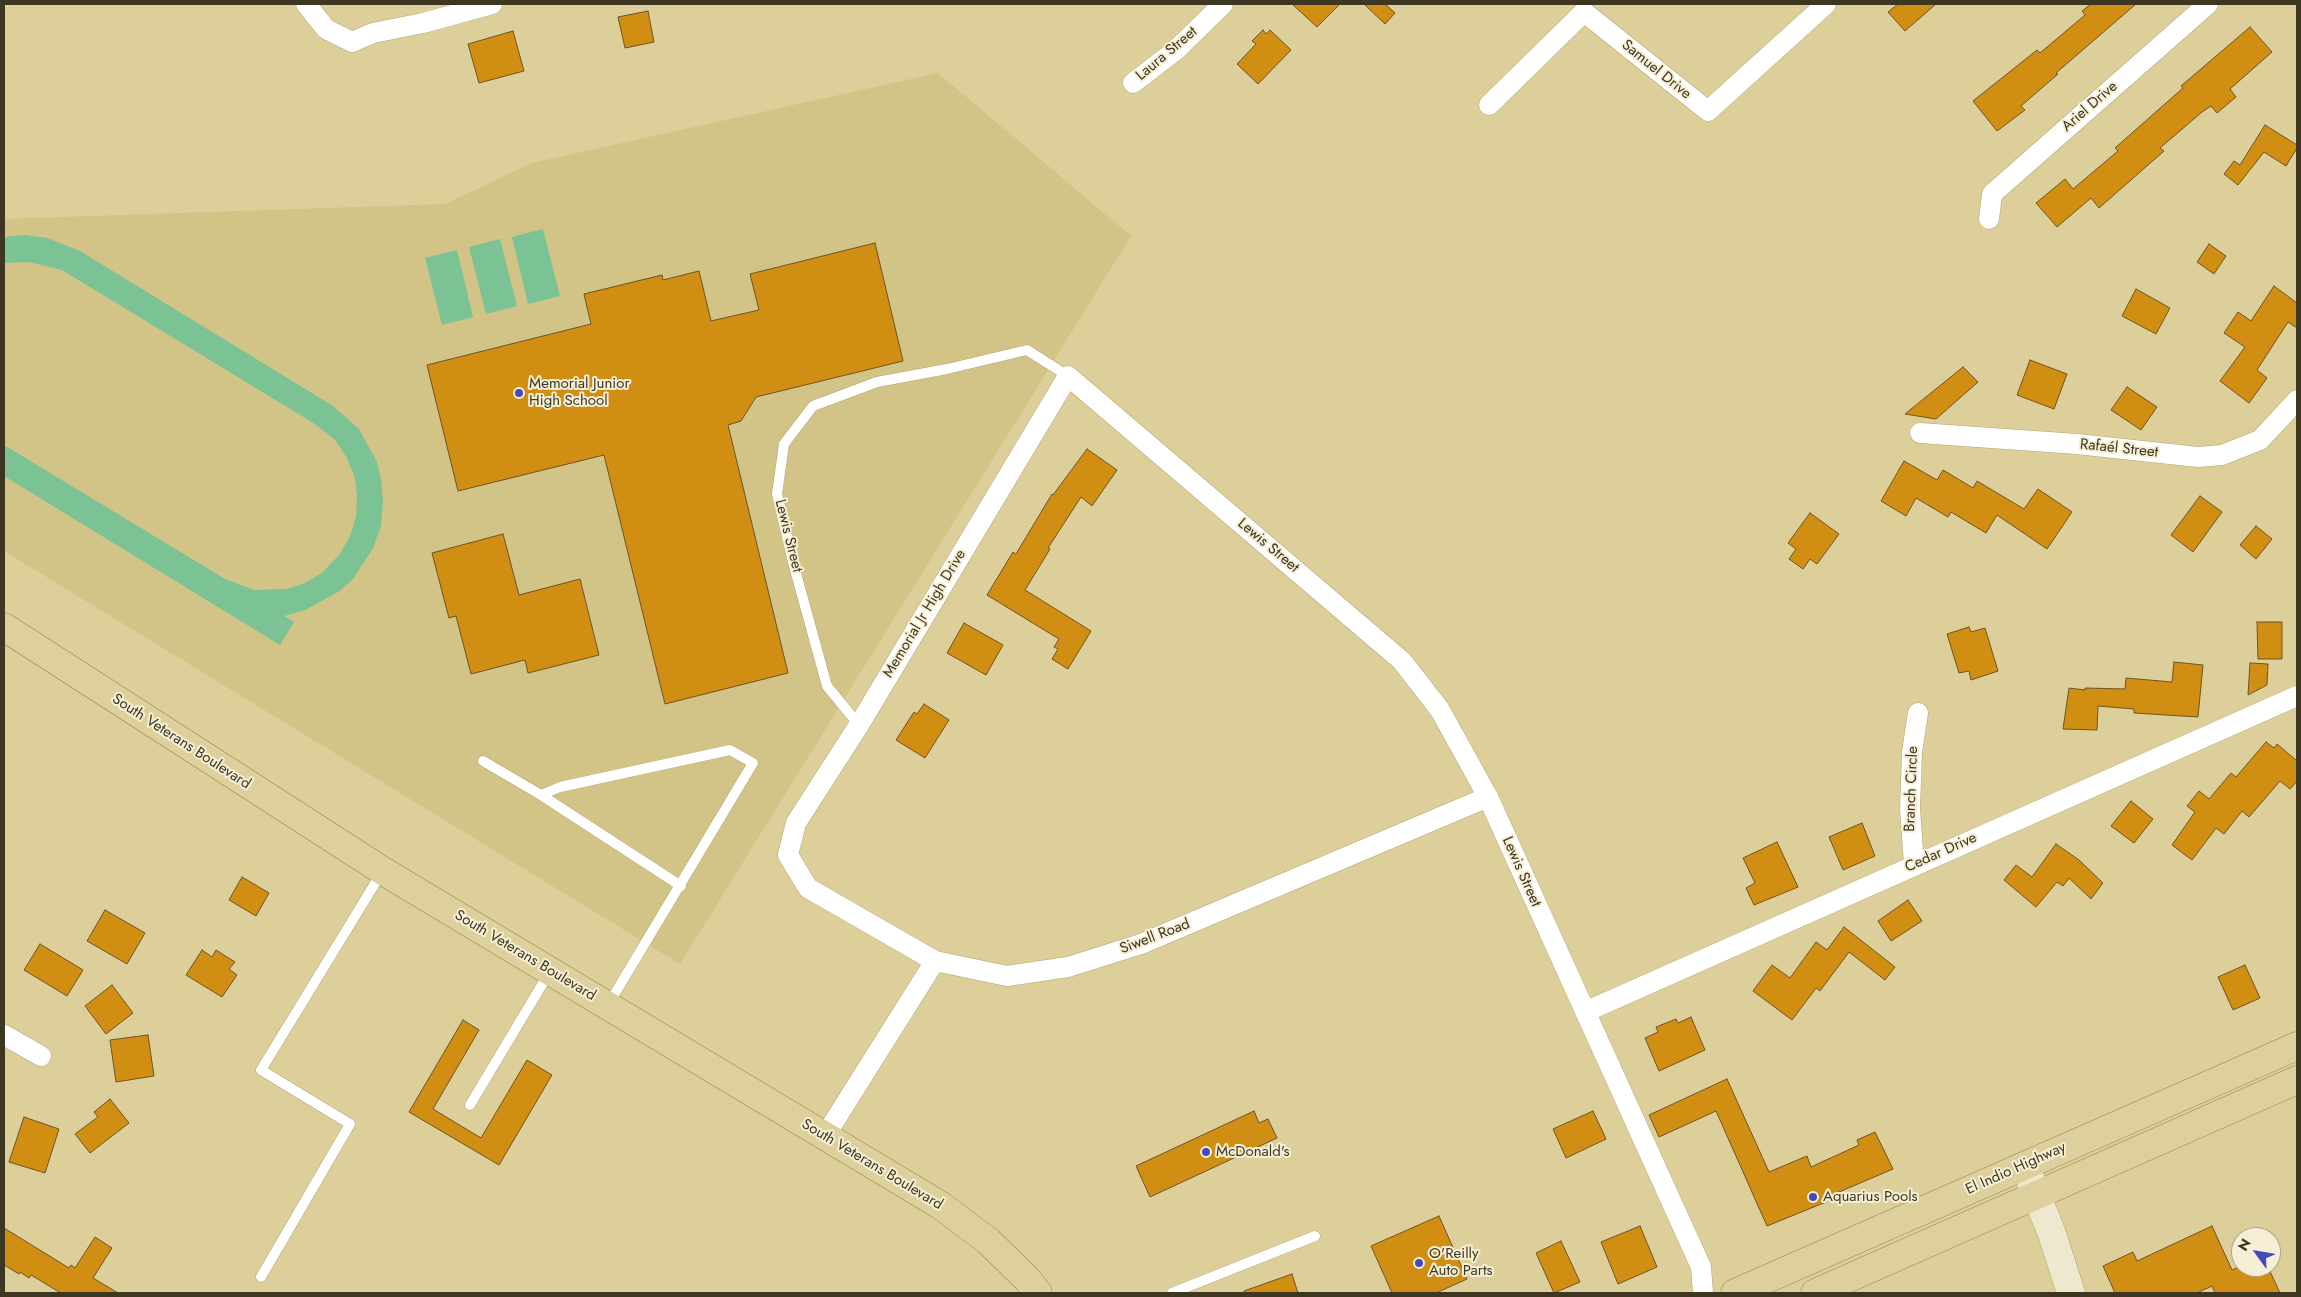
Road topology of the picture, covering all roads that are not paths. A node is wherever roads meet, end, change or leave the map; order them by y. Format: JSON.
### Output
{"nodes":[{"id":1,"x":306,"y":4,"type":"edge"},
{"id":2,"x":492,"y":4,"type":"edge"},
{"id":3,"x":1222,"y":4,"type":"edge"},
{"id":4,"x":1826,"y":4,"type":"edge"},
{"id":5,"x":2208,"y":4,"type":"edge"},
{"id":6,"x":1132,"y":83,"type":"dead end"},
{"id":7,"x":1489,"y":106,"type":"dead end"},
{"id":8,"x":1989,"y":220,"type":"dead end"},
{"id":9,"x":1068,"y":376,"type":"junction"},
{"id":10,"x":2297,"y":400,"type":"edge"},
{"id":11,"x":1920,"y":433,"type":"dead end"},
{"id":12,"x":4,"y":627,"type":"edge"},
{"id":13,"x":2297,"y":696,"type":"edge"},
{"id":14,"x":1918,"y":712,"type":"dead end"},
{"id":15,"x":859,"y":725,"type":"junction"},
{"id":16,"x":483,"y":761,"type":"dead end"},
{"id":17,"x":541,"y":795,"type":"junction"},
{"id":18,"x":1488,"y":797,"type":"junction"},
{"id":19,"x":788,"y":855,"type":"joint"},
{"id":20,"x":1914,"y":865,"type":"junction"},
{"id":21,"x":382,"y":871,"type":"junction"},
{"id":22,"x":681,"y":886,"type":"junction"},
{"id":23,"x":935,"y":961,"type":"junction"},
{"id":24,"x":550,"y":971,"type":"junction"},
{"id":25,"x":608,"y":1006,"type":"junction"},
{"id":26,"x":1585,"y":1012,"type":"junction"},
{"id":27,"x":4,"y":1034,"type":"edge"},
{"id":28,"x":2297,"y":1046,"type":"edge"},
{"id":29,"x":41,"y":1056,"type":"dead end"},
{"id":30,"x":2297,"y":1080,"type":"edge"},
{"id":31,"x":470,"y":1105,"type":"dead end"},
{"id":32,"x":825,"y":1136,"type":"junction"},
{"id":33,"x":2025,"y":1166,"type":"junction"},
{"id":34,"x":2036,"y":1195,"type":"junction"},
{"id":35,"x":1315,"y":1236,"type":"dead end"},
{"id":36,"x":261,"y":1277,"type":"dead end"},
{"id":37,"x":1038,"y":1293,"type":"edge"},
{"id":38,"x":1172,"y":1293,"type":"edge"},
{"id":39,"x":1703,"y":1293,"type":"edge"},
{"id":40,"x":1735,"y":1293,"type":"edge"},
{"id":41,"x":1815,"y":1293,"type":"edge"},
{"id":42,"x":2071,"y":1293,"type":"edge"}],
"edges":[{"from":1,"to":2,"type":"street"},
{"from":3,"to":6,"type":"street","name":"Laura Street"},
{"from":4,"to":7,"type":"street","name":"Samuel Drive"},
{"from":5,"to":8,"type":"street","name":"Ariel Drive"},
{"from":9,"to":15,"type":"street","name":"Memorial Jr High Drive"},
{"from":9,"to":15,"type":"lane","name":"Lewis Street"},
{"from":9,"to":18,"type":"street","name":"Lewis Street"},
{"from":10,"to":11,"type":"street","name":"Rafaél Street"},
{"from":12,"to":21,"type":"main road","name":"South Veterans Boulevard"},
{"from":13,"to":20,"type":"street","name":"Cedar Drive"},
{"from":14,"to":20,"type":"street","name":"Branch Circle"},
{"from":15,"to":19,"type":"street","name":"Memorial Jr High Drive"},
{"from":16,"to":17,"type":"lane"},
{"from":17,"to":22,"type":"lane"},
{"from":17,"to":22,"type":"lane"},
{"from":18,"to":23,"type":"street","name":"Siwell Road"},
{"from":18,"to":26,"type":"street","name":"Lewis Street"},
{"from":19,"to":23,"type":"street","name":"Siwell Road"},
{"from":20,"to":26,"type":"street","name":"Cedar Drive"},
{"from":21,"to":24,"type":"main road","name":"South Veterans Boulevard"},
{"from":21,"to":36,"type":"lane"},
{"from":22,"to":25,"type":"lane"},
{"from":23,"to":32,"type":"street"},
{"from":24,"to":25,"type":"main road","name":"South Veterans Boulevard"},
{"from":24,"to":31,"type":"lane"},
{"from":25,"to":32,"type":"main road","name":"South Veterans Boulevard"},
{"from":26,"to":39,"type":"street","name":"Lewis Street"},
{"from":27,"to":29,"type":"street"},
{"from":28,"to":33,"type":"main road","name":"El Indio Highway"},
{"from":30,"to":34,"type":"main road"},
{"from":32,"to":37,"type":"main road","name":"South Veterans Boulevard"},
{"from":33,"to":34,"type":"street"},
{"from":33,"to":40,"type":"main road","name":"El Indio Highway"},
{"from":34,"to":41,"type":"main road"},
{"from":34,"to":42,"type":"street"},
{"from":35,"to":38,"type":"lane"}]}
